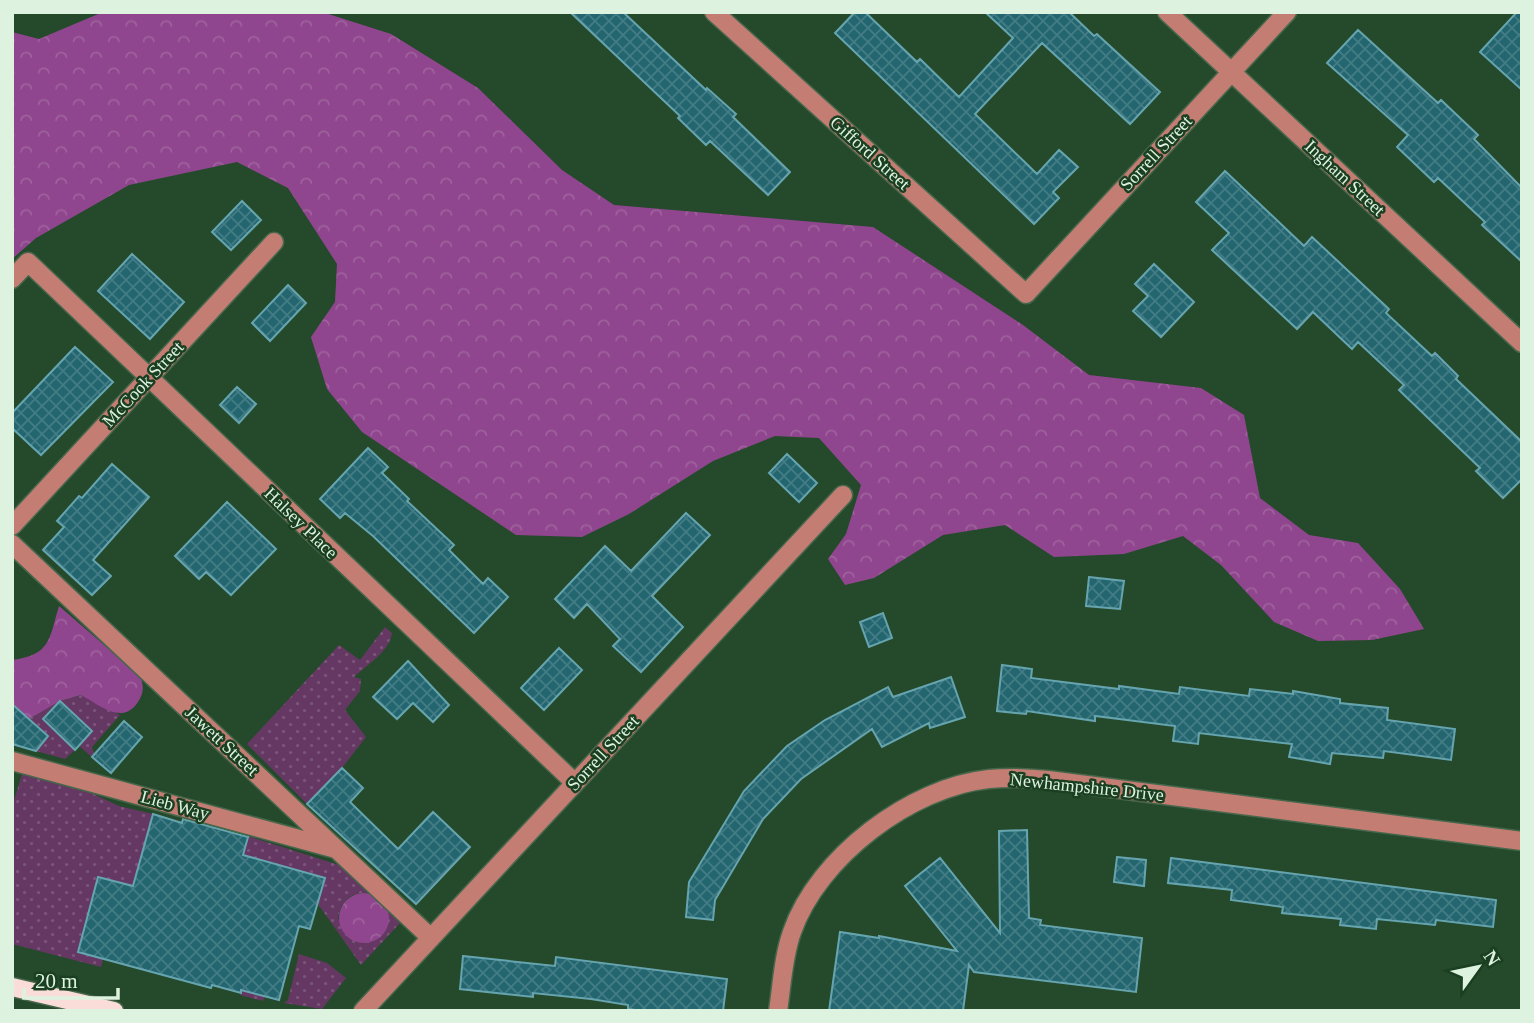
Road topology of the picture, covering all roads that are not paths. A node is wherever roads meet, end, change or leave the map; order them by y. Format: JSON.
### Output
{"nodes":[{"id":1,"x":714,"y":12,"type":"edge"},
{"id":2,"x":1167,"y":12,"type":"edge"},
{"id":3,"x":1287,"y":12,"type":"edge"},
{"id":4,"x":1231,"y":72,"type":"junction"},
{"id":5,"x":274,"y":242,"type":"dead end"},
{"id":6,"x":12,"y":279,"type":"edge"},
{"id":7,"x":1026,"y":294,"type":"joint"},
{"id":8,"x":1522,"y":343,"type":"edge"},
{"id":9,"x":149,"y":378,"type":"junction"},
{"id":10,"x":843,"y":495,"type":"dead end"},
{"id":11,"x":12,"y":526,"type":"edge"},
{"id":12,"x":12,"y":544,"type":"edge"},
{"id":13,"x":12,"y":761,"type":"edge"},
{"id":14,"x":575,"y":783,"type":"junction"},
{"id":15,"x":1522,"y":841,"type":"edge"},
{"id":16,"x":338,"y":850,"type":"junction"},
{"id":17,"x":432,"y":937,"type":"junction"},
{"id":18,"x":12,"y":987,"type":"edge"},
{"id":19,"x":114,"y":1011,"type":"edge"},
{"id":20,"x":363,"y":1011,"type":"edge"},
{"id":21,"x":778,"y":1011,"type":"edge"}],
"edges":[{"from":1,"to":7,"type":"street","name":"Gifford Street"},
{"from":2,"to":4,"type":"street","name":"Ingham Street"},
{"from":3,"to":4,"type":"street","name":"Sorrell Street"},
{"from":4,"to":7,"type":"street","name":"Sorrell Street"},
{"from":4,"to":8,"type":"street","name":"Ingham Street"},
{"from":5,"to":9,"type":"street","name":"McCook Street"},
{"from":6,"to":9,"type":"street","name":"Halsey Place"},
{"from":9,"to":11,"type":"street","name":"McCook Street"},
{"from":9,"to":14,"type":"street","name":"Halsey Place"},
{"from":10,"to":14,"type":"street","name":"Sorrell Street"},
{"from":12,"to":16,"type":"street","name":"Jawett Street"},
{"from":13,"to":16,"type":"street","name":"Lieb Way"},
{"from":14,"to":17,"type":"street","name":"Sorrell Street"},
{"from":15,"to":21,"type":"street","name":"Newhampshire Drive"},
{"from":16,"to":17,"type":"street","name":"Jawett Street"},
{"from":17,"to":20,"type":"street","name":"Sorrell Street"},
{"from":18,"to":19,"type":"main road"}]}
